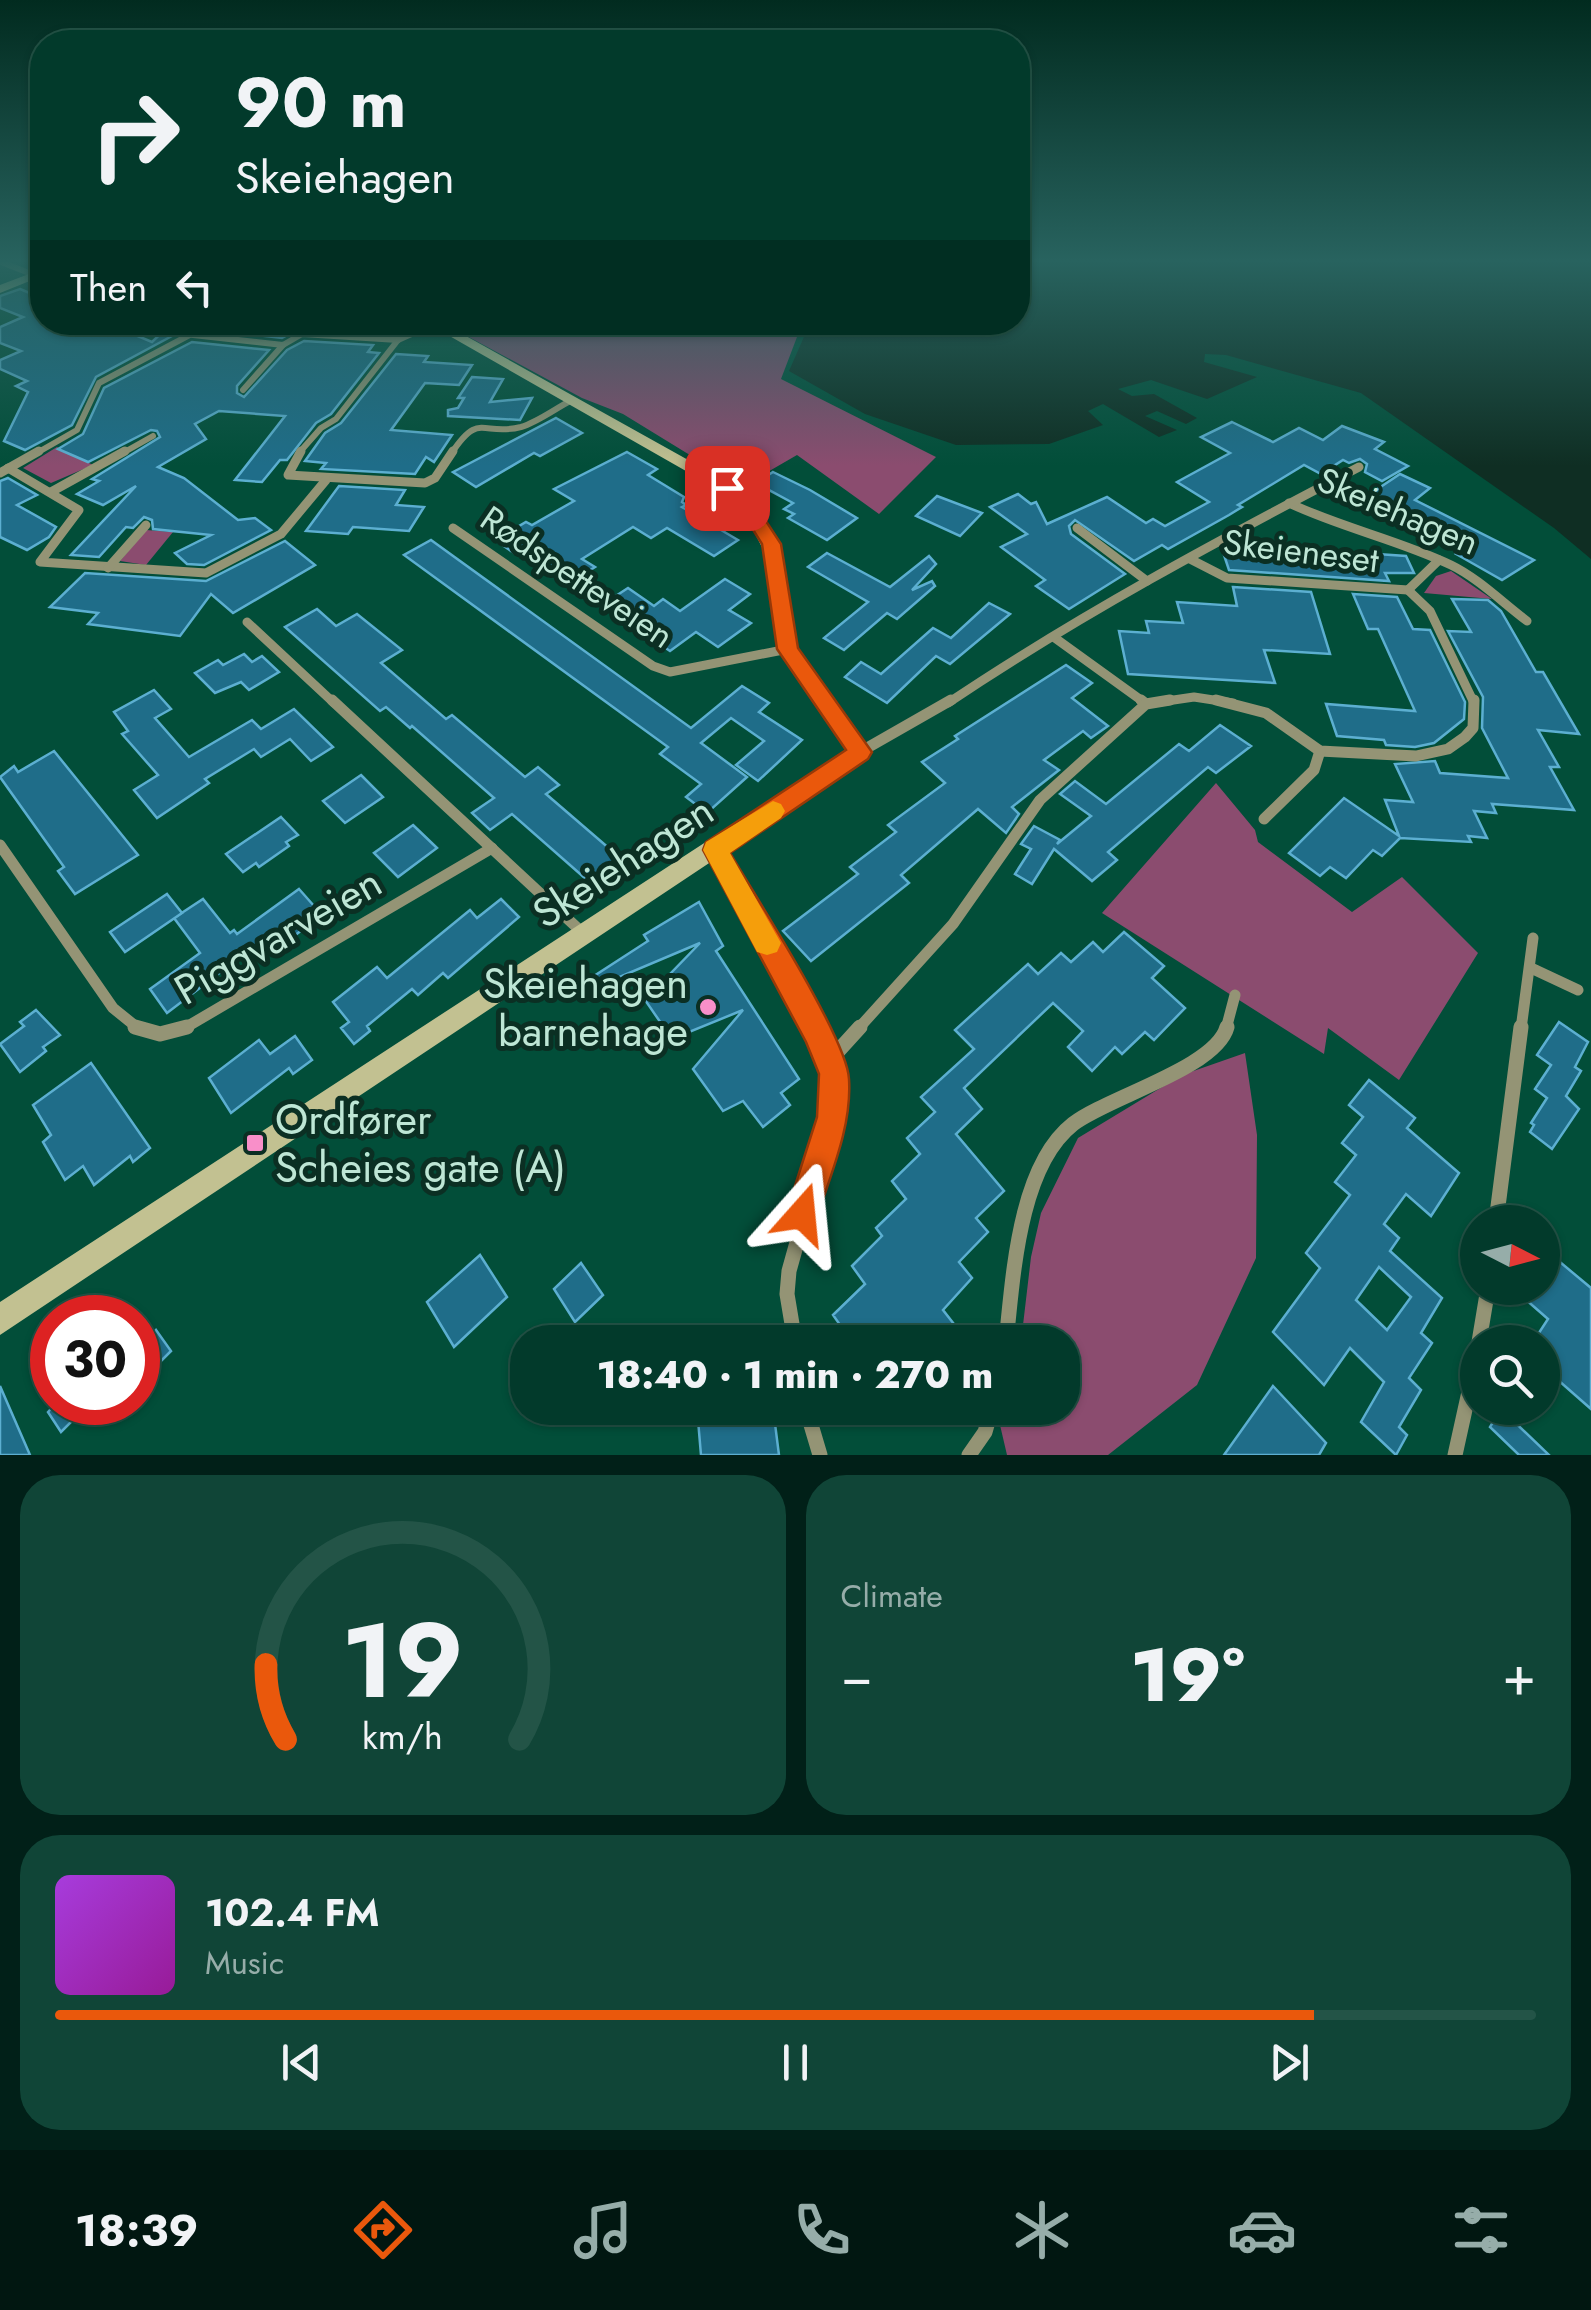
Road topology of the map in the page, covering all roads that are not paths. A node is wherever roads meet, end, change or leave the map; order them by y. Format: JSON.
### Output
{"nodes":[{"id":1,"x":193,"y":335,"type":"joint"},
{"id":2,"x":300,"y":335,"type":"edge"},
{"id":3,"x":318,"y":335,"type":"edge"},
{"id":4,"x":408,"y":335,"type":"edge"},
{"id":5,"x":454,"y":335,"type":"edge"},
{"id":6,"x":398,"y":340,"type":"junction"},
{"id":7,"x":283,"y":345,"type":"junction"},
{"id":8,"x":243,"y":390,"type":"dead end"},
{"id":9,"x":572,"y":400,"type":"junction"},
{"id":10,"x":153,"y":436,"type":"dead end"},
{"id":11,"x":1359,"y":468,"type":"dead end"},
{"id":12,"x":4,"y":470,"type":"edge"},
{"id":13,"x":326,"y":480,"type":"junction"},
{"id":14,"x":51,"y":492,"type":"junction"},
{"id":15,"x":1289,"y":503,"type":"junction"},
{"id":16,"x":146,"y":525,"type":"dead end"},
{"id":17,"x":453,"y":528,"type":"dead end"},
{"id":18,"x":1077,"y":528,"type":"dead end"},
{"id":19,"x":1190,"y":559,"type":"junction"},
{"id":20,"x":1439,"y":560,"type":"junction"},
{"id":21,"x":108,"y":568,"type":"junction"},
{"id":22,"x":1147,"y":582,"type":"junction"},
{"id":23,"x":1408,"y":590,"type":"junction"},
{"id":24,"x":1527,"y":621,"type":"dead end"},
{"id":25,"x":246,"y":622,"type":"dead end"},
{"id":26,"x":1055,"y":638,"type":"junction"},
{"id":27,"x":788,"y":649,"type":"junction"},
{"id":28,"x":1146,"y":704,"type":"junction"},
{"id":29,"x":1320,"y":751,"type":"junction"},
{"id":30,"x":860,"y":752,"type":"junction"},
{"id":31,"x":1264,"y":819,"type":"dead end"},
{"id":32,"x":0,"y":845,"type":"edge"},
{"id":33,"x":492,"y":848,"type":"junction"},
{"id":34,"x":715,"y":850,"type":"junction"},
{"id":35,"x":585,"y":936,"type":"junction"},
{"id":36,"x":1533,"y":938,"type":"dead end"},
{"id":37,"x":1531,"y":968,"type":"junction"},
{"id":38,"x":1578,"y":990,"type":"dead end"},
{"id":39,"x":1234,"y":995,"type":"dead end"},
{"id":40,"x":830,"y":1060,"type":"junction"},
{"id":41,"x":1498,"y":1205,"type":"edge"},
{"id":42,"x":0,"y":1320,"type":"edge"},
{"id":43,"x":792,"y":1325,"type":"edge"},
{"id":44,"x":1008,"y":1325,"type":"edge"},
{"id":45,"x":811,"y":1425,"type":"edge"},
{"id":46,"x":987,"y":1425,"type":"edge"},
{"id":47,"x":1462,"y":1425,"type":"edge"},
{"id":48,"x":820,"y":1455,"type":"edge"},
{"id":49,"x":969,"y":1455,"type":"edge"},
{"id":50,"x":1455,"y":1455,"type":"edge"}],
"edges":[{"from":1,"to":7,"type":"street"},
{"from":1,"to":12,"type":"street"},
{"from":2,"to":7,"type":"street"},
{"from":3,"to":6,"type":"street"},
{"from":4,"to":6,"type":"street"},
{"from":5,"to":9,"type":"street"},
{"from":6,"to":13,"type":"street"},
{"from":7,"to":8,"type":"street"},
{"from":9,"to":13,"type":"street"},
{"from":9,"to":27,"type":"street"},
{"from":10,"to":14,"type":"street"},
{"from":11,"to":15,"type":"street","name":"Skeiehagen"},
{"from":12,"to":14,"type":"street"},
{"from":13,"to":21,"type":"street"},
{"from":14,"to":21,"type":"street"},
{"from":15,"to":19,"type":"street","name":"Skeiehagen"},
{"from":15,"to":20,"type":"street","name":"Skeiehagen"},
{"from":16,"to":21,"type":"street"},
{"from":17,"to":27,"type":"street","name":"Rødspetteveien"},
{"from":18,"to":22,"type":"street"},
{"from":19,"to":22,"type":"street","name":"Skeiehagen"},
{"from":19,"to":23,"type":"street","name":"Skeieneset"},
{"from":20,"to":23,"type":"street","name":"Skeieneset"},
{"from":20,"to":24,"type":"street","name":"Skeiehagen"},
{"from":22,"to":26,"type":"street","name":"Skeiehagen"},
{"from":23,"to":29,"type":"street","name":"Skeieneset"},
{"from":25,"to":33,"type":"street"},
{"from":26,"to":28,"type":"street"},
{"from":26,"to":30,"type":"street","name":"Skeiehagen"},
{"from":27,"to":30,"type":"street"},
{"from":28,"to":29,"type":"street"},
{"from":28,"to":40,"type":"street"},
{"from":29,"to":31,"type":"street"},
{"from":30,"to":34,"type":"street","name":"Skeiehagen"},
{"from":32,"to":33,"type":"street","name":"Piggvarveien"},
{"from":33,"to":35,"type":"street"},
{"from":34,"to":35,"type":"street","name":"Skeiehagen"},
{"from":34,"to":40,"type":"street"},
{"from":35,"to":42,"type":"street","name":"Skeiehagen"},
{"from":36,"to":37,"type":"street"},
{"from":37,"to":38,"type":"street"},
{"from":37,"to":41,"type":"street"},
{"from":39,"to":44,"type":"street"},
{"from":40,"to":43,"type":"street"},
{"from":45,"to":48,"type":"street"},
{"from":46,"to":49,"type":"street"},
{"from":47,"to":50,"type":"street"}]}
